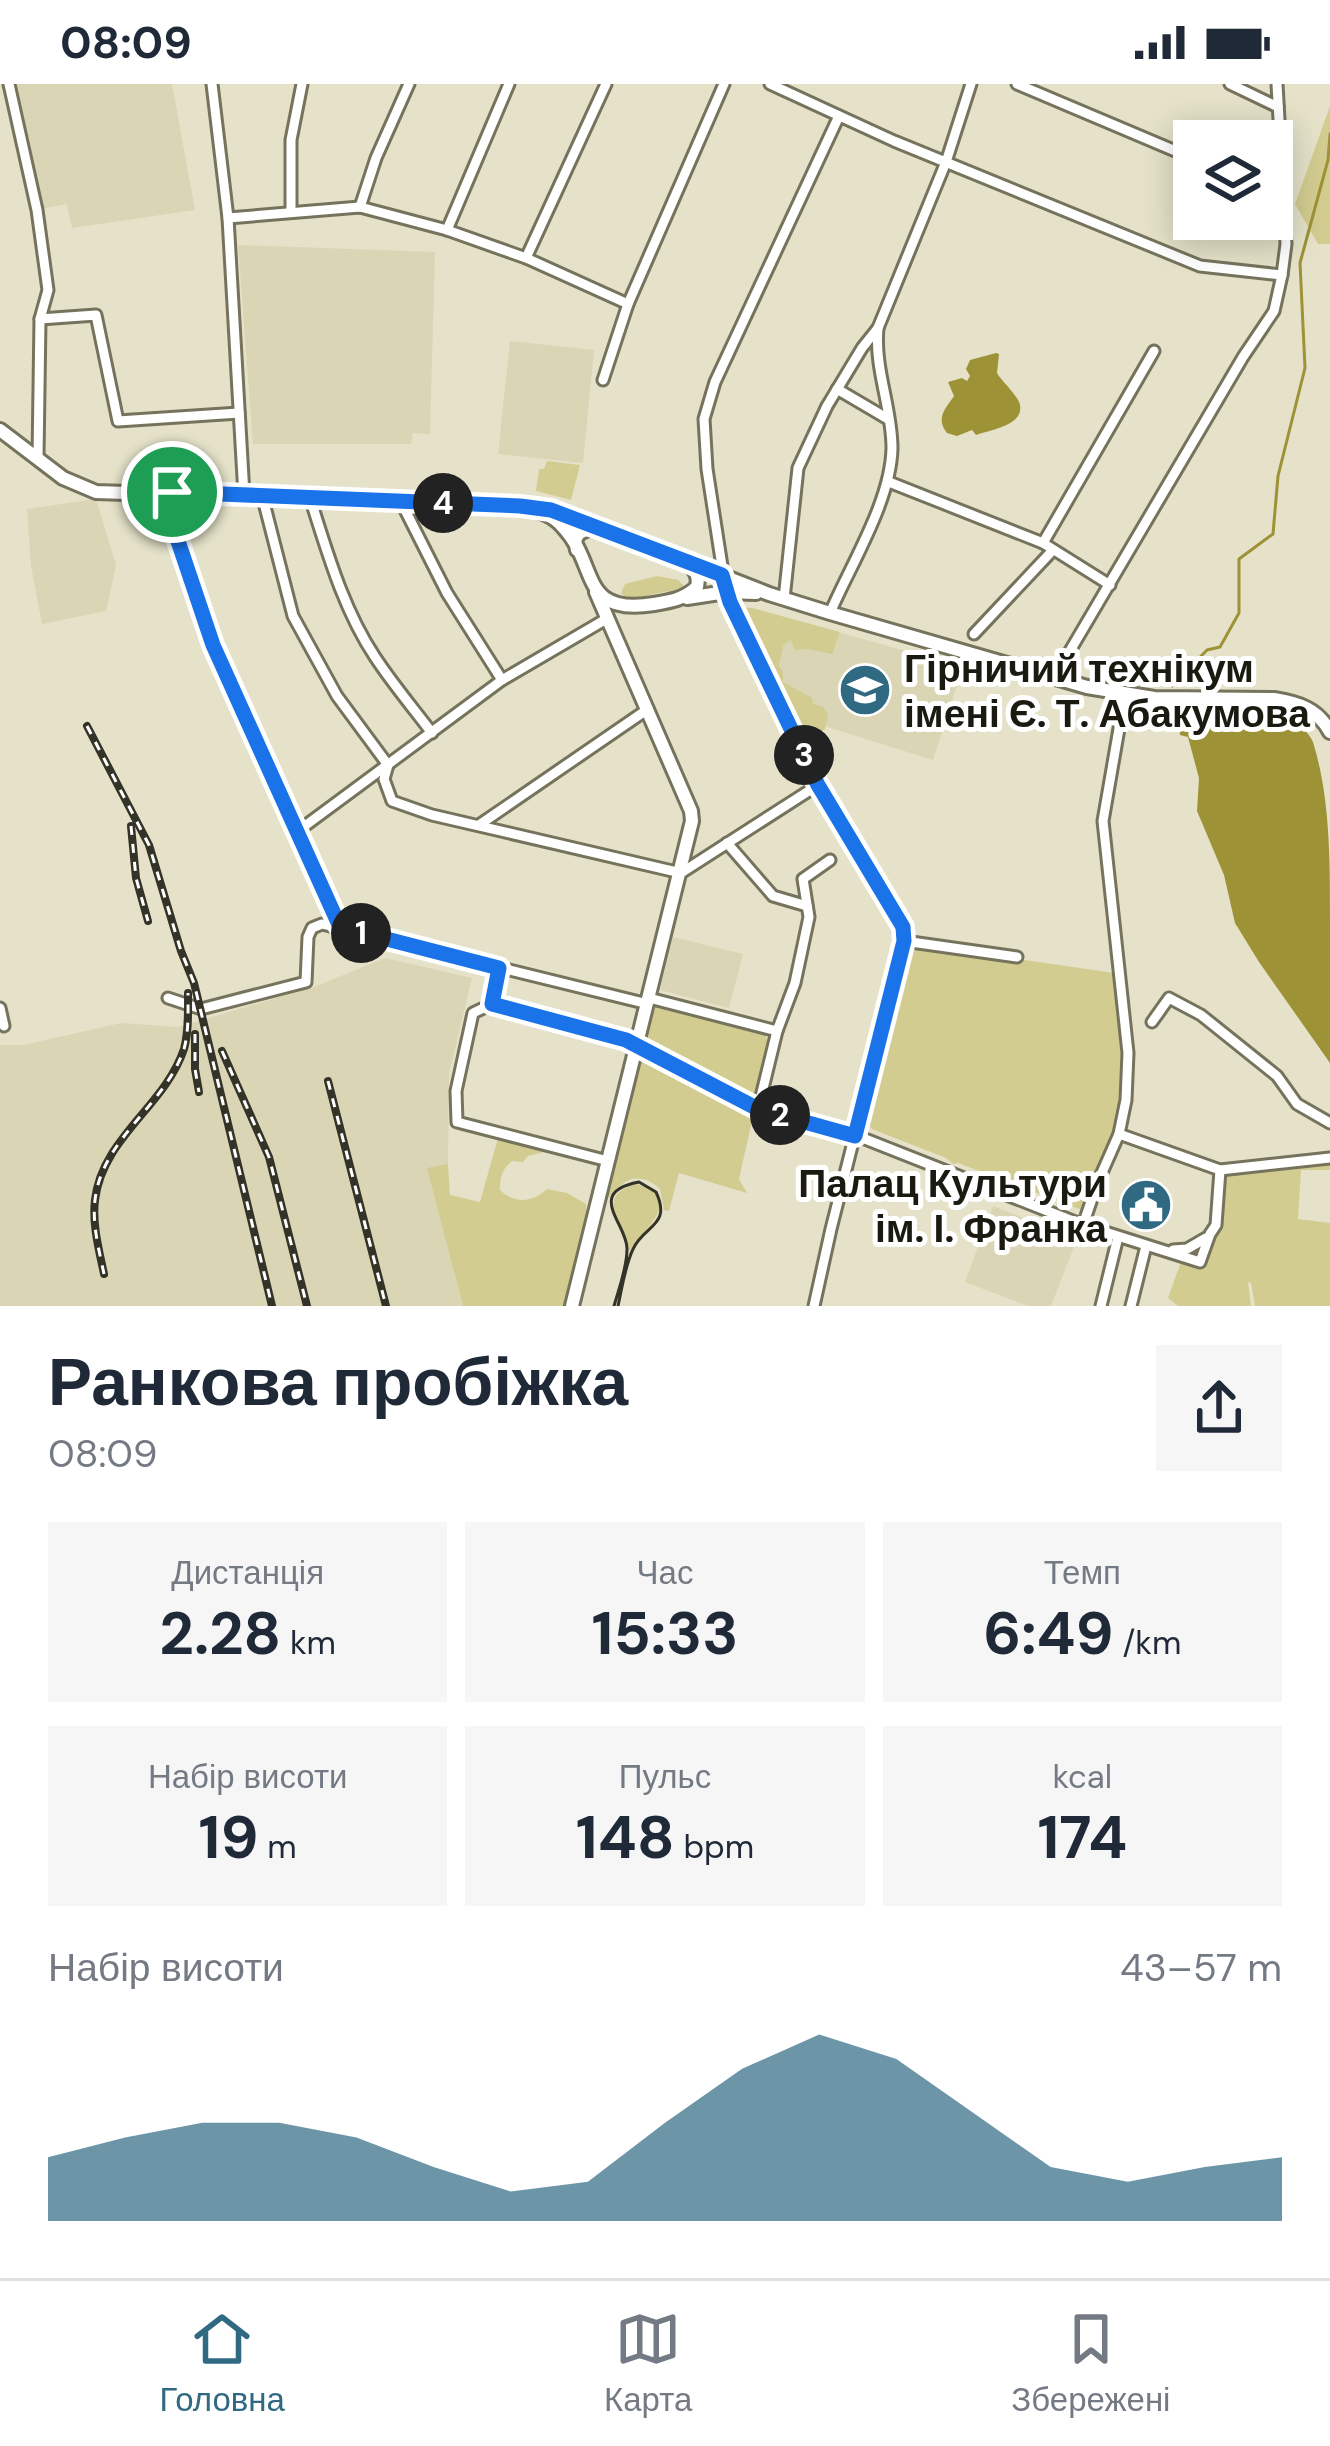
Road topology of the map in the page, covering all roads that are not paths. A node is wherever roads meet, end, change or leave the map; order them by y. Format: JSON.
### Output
{"nodes":[{"id":1,"x":8,"y":84,"type":"edge"},
{"id":2,"x":212,"y":84,"type":"edge"},
{"id":3,"x":302,"y":84,"type":"edge"},
{"id":4,"x":409,"y":84,"type":"edge"},
{"id":5,"x":509,"y":84,"type":"edge"},
{"id":6,"x":606,"y":84,"type":"edge"},
{"id":7,"x":724,"y":84,"type":"edge"},
{"id":8,"x":770,"y":84,"type":"edge"},
{"id":9,"x":970,"y":84,"type":"edge"},
{"id":10,"x":1017,"y":84,"type":"edge"},
{"id":11,"x":1230,"y":84,"type":"edge"},
{"id":12,"x":1277,"y":84,"type":"edge"},
{"id":13,"x":1278,"y":107,"type":"junction"},
{"id":14,"x":839,"y":116,"type":"junction"},
{"id":15,"x":1173,"y":150,"type":"edge"},
{"id":16,"x":946,"y":162,"type":"junction"},
{"id":17,"x":360,"y":207,"type":"junction"},
{"id":18,"x":291,"y":211,"type":"junction"},
{"id":19,"x":228,"y":218,"type":"junction"},
{"id":20,"x":447,"y":230,"type":"junction"},
{"id":21,"x":526,"y":257,"type":"junction"},
{"id":22,"x":1282,"y":275,"type":"junction"},
{"id":23,"x":628,"y":304,"type":"junction"},
{"id":24,"x":40,"y":319,"type":"junction"},
{"id":25,"x":878,"y":328,"type":"junction"},
{"id":26,"x":863,"y":346,"type":"junction"},
{"id":27,"x":876,"y":351,"type":"junction"},
{"id":28,"x":1154,"y":351,"type":"dead end"},
{"id":29,"x":603,"y":380,"type":"dead end"},
{"id":30,"x":837,"y":389,"type":"junction"},
{"id":31,"x":827,"y":406,"type":"junction"},
{"id":32,"x":239,"y":412,"type":"junction"},
{"id":33,"x":888,"y":418,"type":"junction"},
{"id":34,"x":0,"y":430,"type":"edge"},
{"id":35,"x":38,"y":458,"type":"junction"},
{"id":36,"x":889,"y":482,"type":"junction"},
{"id":37,"x":172,"y":492,"type":"junction"},
{"id":38,"x":244,"y":495,"type":"junction"},
{"id":39,"x":262,"y":495,"type":"junction"},
{"id":40,"x":310,"y":498,"type":"junction"},
{"id":41,"x":401,"y":502,"type":"junction"},
{"id":42,"x":520,"y":506,"type":"junction"},
{"id":43,"x":596,"y":526,"type":"junction"},
{"id":44,"x":1043,"y":543,"type":"junction"},
{"id":45,"x":577,"y":550,"type":"junction"},
{"id":46,"x":1054,"y":550,"type":"junction"},
{"id":47,"x":683,"y":560,"type":"junction"},
{"id":48,"x":722,"y":575,"type":"junction"},
{"id":49,"x":593,"y":585,"type":"junction"},
{"id":50,"x":1111,"y":585,"type":"junction"},
{"id":51,"x":725,"y":592,"type":"junction"},
{"id":52,"x":769,"y":594,"type":"junction"},
{"id":53,"x":784,"y":599,"type":"junction"},
{"id":54,"x":680,"y":600,"type":"junction"},
{"id":55,"x":641,"y":606,"type":"junction"},
{"id":56,"x":830,"y":613,"type":"junction"},
{"id":57,"x":608,"y":618,"type":"junction"},
{"id":58,"x":974,"y":634,"type":"dead end"},
{"id":59,"x":617,"y":640,"type":"junction"},
{"id":60,"x":1054,"y":678,"type":"junction"},
{"id":61,"x":502,"y":680,"type":"junction"},
{"id":62,"x":1125,"y":694,"type":"junction"},
{"id":63,"x":1292,"y":702,"type":"junction"},
{"id":64,"x":1330,"y":708,"type":"edge"},
{"id":65,"x":648,"y":709,"type":"junction"},
{"id":66,"x":1330,"y":731,"type":"edge"},
{"id":67,"x":432,"y":733,"type":"junction"},
{"id":68,"x":388,"y":765,"type":"junction"},
{"id":69,"x":818,"y":785,"type":"junction"},
{"id":70,"x":478,"y":825,"type":"junction"},
{"id":71,"x":298,"y":831,"type":"junction"},
{"id":72,"x":728,"y":843,"type":"junction"},
{"id":73,"x":830,"y":860,"type":"dead end"},
{"id":74,"x":680,"y":873,"type":"junction"},
{"id":75,"x":807,"y":906,"type":"junction"},
{"id":76,"x":340,"y":927,"type":"junction"},
{"id":77,"x":904,"y":941,"type":"junction"},
{"id":78,"x":1017,"y":957,"type":"dead end"},
{"id":79,"x":499,"y":968,"type":"junction"},
{"id":80,"x":168,"y":998,"type":"dead end"},
{"id":81,"x":648,"y":1001,"type":"junction"},
{"id":82,"x":492,"y":1004,"type":"junction"},
{"id":83,"x":0,"y":1008,"type":"edge"},
{"id":84,"x":1152,"y":1022,"type":"dead end"},
{"id":85,"x":4,"y":1026,"type":"dead end"},
{"id":86,"x":777,"y":1031,"type":"junction"},
{"id":87,"x":638,"y":1046,"type":"junction"},
{"id":88,"x":758,"y":1109,"type":"junction"},
{"id":89,"x":1330,"y":1123,"type":"edge"},
{"id":90,"x":1119,"y":1135,"type":"junction"},
{"id":91,"x":855,"y":1136,"type":"junction"},
{"id":92,"x":1330,"y":1158,"type":"edge"},
{"id":93,"x":608,"y":1161,"type":"junction"},
{"id":94,"x":1220,"y":1170,"type":"junction"},
{"id":95,"x":1083,"y":1225,"type":"junction"},
{"id":96,"x":1210,"y":1234,"type":"junction"},
{"id":97,"x":1118,"y":1237,"type":"junction"},
{"id":98,"x":1146,"y":1246,"type":"junction"},
{"id":99,"x":1161,"y":1250,"type":"junction"},
{"id":100,"x":572,"y":1306,"type":"edge"},
{"id":101,"x":814,"y":1306,"type":"edge"},
{"id":102,"x":1101,"y":1306,"type":"edge"},
{"id":103,"x":1131,"y":1306,"type":"edge"}],
"edges":[{"from":1,"to":24,"type":"street"},
{"from":2,"to":19,"type":"street"},
{"from":3,"to":18,"type":"street"},
{"from":4,"to":17,"type":"street"},
{"from":5,"to":20,"type":"street"},
{"from":6,"to":21,"type":"street"},
{"from":7,"to":23,"type":"street"},
{"from":8,"to":14,"type":"street"},
{"from":9,"to":16,"type":"street"},
{"from":10,"to":15,"type":"street"},
{"from":11,"to":13,"type":"street"},
{"from":12,"to":13,"type":"street"},
{"from":13,"to":22,"type":"street"},
{"from":14,"to":16,"type":"street"},
{"from":14,"to":48,"type":"street"},
{"from":16,"to":22,"type":"street"},
{"from":16,"to":25,"type":"street"},
{"from":17,"to":18,"type":"street"},
{"from":17,"to":20,"type":"street"},
{"from":18,"to":19,"type":"street"},
{"from":19,"to":32,"type":"street"},
{"from":20,"to":21,"type":"street"},
{"from":21,"to":23,"type":"street"},
{"from":22,"to":50,"type":"street"},
{"from":23,"to":29,"type":"street"},
{"from":24,"to":32,"type":"street"},
{"from":24,"to":35,"type":"street"},
{"from":25,"to":26,"type":"street"},
{"from":25,"to":27,"type":"street"},
{"from":26,"to":27,"type":"street"},
{"from":26,"to":30,"type":"street"},
{"from":26,"to":31,"type":"street"},
{"from":27,"to":33,"type":"street"},
{"from":28,"to":44,"type":"street"},
{"from":30,"to":31,"type":"street"},
{"from":30,"to":33,"type":"street"},
{"from":31,"to":53,"type":"street"},
{"from":32,"to":38,"type":"street"},
{"from":33,"to":36,"type":"street"},
{"from":34,"to":35,"type":"main road"},
{"from":35,"to":37,"type":"main road"},
{"from":36,"to":44,"type":"street"},
{"from":36,"to":56,"type":"street"},
{"from":37,"to":38,"type":"main road"},
{"from":37,"to":71,"type":"street"},
{"from":38,"to":39,"type":"main road"},
{"from":39,"to":40,"type":"main road"},
{"from":39,"to":68,"type":"street"},
{"from":40,"to":41,"type":"main road"},
{"from":40,"to":67,"type":"street"},
{"from":41,"to":42,"type":"main road"},
{"from":41,"to":61,"type":"street"},
{"from":42,"to":43,"type":"main road"},
{"from":42,"to":45,"type":"main road"},
{"from":43,"to":45,"type":"main road"},
{"from":43,"to":47,"type":"main road"},
{"from":44,"to":46,"type":"street"},
{"from":45,"to":49,"type":"main road"},
{"from":46,"to":50,"type":"street"},
{"from":46,"to":58,"type":"street"},
{"from":47,"to":48,"type":"main road"},
{"from":47,"to":54,"type":"main road"},
{"from":48,"to":51,"type":"street"},
{"from":48,"to":52,"type":"main road"},
{"from":49,"to":55,"type":"main road"},
{"from":49,"to":57,"type":"main road"},
{"from":50,"to":60,"type":"street"},
{"from":51,"to":52,"type":"main road"},
{"from":51,"to":54,"type":"main road"},
{"from":51,"to":69,"type":"street"},
{"from":52,"to":53,"type":"main road"},
{"from":53,"to":56,"type":"main road"},
{"from":54,"to":55,"type":"main road"},
{"from":55,"to":59,"type":"main road"},
{"from":56,"to":60,"type":"main road"},
{"from":57,"to":59,"type":"main road"},
{"from":57,"to":61,"type":"street"},
{"from":59,"to":65,"type":"main road"},
{"from":60,"to":62,"type":"main road"},
{"from":61,"to":67,"type":"street"},
{"from":62,"to":63,"type":"main road"},
{"from":62,"to":90,"type":"street"},
{"from":63,"to":64,"type":"main road"},
{"from":63,"to":66,"type":"main road"},
{"from":65,"to":70,"type":"street"},
{"from":65,"to":74,"type":"main road"},
{"from":67,"to":68,"type":"street"},
{"from":68,"to":70,"type":"street"},
{"from":68,"to":71,"type":"street"},
{"from":69,"to":72,"type":"street"},
{"from":69,"to":77,"type":"street"},
{"from":70,"to":74,"type":"street"},
{"from":71,"to":76,"type":"street"},
{"from":72,"to":74,"type":"street"},
{"from":72,"to":75,"type":"street"},
{"from":73,"to":75,"type":"street"},
{"from":74,"to":81,"type":"main road"},
{"from":75,"to":86,"type":"street"},
{"from":76,"to":79,"type":"street"},
{"from":76,"to":80,"type":"street"},
{"from":77,"to":78,"type":"street"},
{"from":77,"to":91,"type":"street"},
{"from":79,"to":81,"type":"street"},
{"from":79,"to":82,"type":"street"},
{"from":81,"to":86,"type":"street"},
{"from":81,"to":87,"type":"main road"},
{"from":82,"to":87,"type":"street"},
{"from":82,"to":93,"type":"street"},
{"from":83,"to":85,"type":"street"},
{"from":84,"to":89,"type":"street"},
{"from":86,"to":88,"type":"street"},
{"from":87,"to":88,"type":"street"},
{"from":87,"to":93,"type":"main road"},
{"from":88,"to":91,"type":"street"},
{"from":90,"to":94,"type":"street"},
{"from":90,"to":95,"type":"street"},
{"from":91,"to":95,"type":"street"},
{"from":91,"to":101,"type":"street"},
{"from":92,"to":94,"type":"street"},
{"from":93,"to":100,"type":"main road"},
{"from":94,"to":96,"type":"street"},
{"from":95,"to":97,"type":"street"},
{"from":96,"to":99,"type":"street"},
{"from":96,"to":99,"type":"street"},
{"from":97,"to":98,"type":"street"},
{"from":97,"to":102,"type":"street"},
{"from":98,"to":99,"type":"street"},
{"from":98,"to":103,"type":"street"}]}
